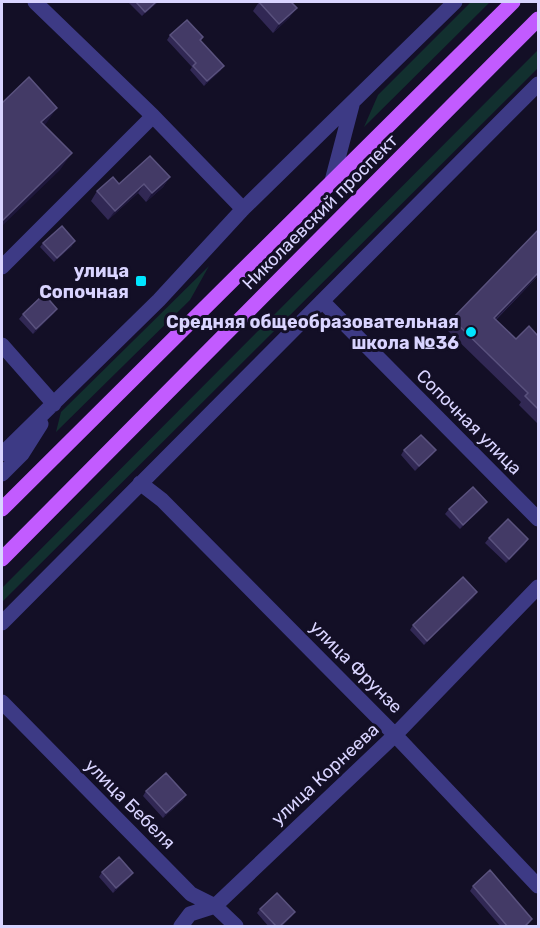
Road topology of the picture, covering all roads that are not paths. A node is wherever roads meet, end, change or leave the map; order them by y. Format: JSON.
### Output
{"nodes":[{"id":1,"x":35,"y":2,"type":"edge"},
{"id":2,"x":455,"y":2,"type":"edge"},
{"id":3,"x":513,"y":2,"type":"edge"},
{"id":4,"x":538,"y":20,"type":"edge"},
{"id":5,"x":538,"y":84,"type":"edge"},
{"id":6,"x":352,"y":105,"type":"junction"},
{"id":7,"x":153,"y":116,"type":"junction"},
{"id":8,"x":331,"y":185,"type":"junction"},
{"id":9,"x":243,"y":209,"type":"junction"},
{"id":10,"x":2,"y":267,"type":"edge"},
{"id":11,"x":322,"y":301,"type":"junction"},
{"id":12,"x":2,"y":345,"type":"edge"},
{"id":13,"x":54,"y":404,"type":"junction"},
{"id":14,"x":2,"y":454,"type":"edge"},
{"id":15,"x":2,"y":474,"type":"edge"},
{"id":16,"x":140,"y":483,"type":"junction"},
{"id":17,"x":2,"y":508,"type":"edge"},
{"id":18,"x":538,"y":519,"type":"edge"},
{"id":19,"x":2,"y":560,"type":"edge"},
{"id":20,"x":538,"y":588,"type":"edge"},
{"id":21,"x":2,"y":623,"type":"edge"},
{"id":22,"x":2,"y":702,"type":"edge"},
{"id":23,"x":395,"y":735,"type":"junction"},
{"id":24,"x":538,"y":886,"type":"edge"},
{"id":25,"x":215,"y":906,"type":"junction"},
{"id":26,"x":181,"y":927,"type":"edge"},
{"id":27,"x":236,"y":927,"type":"edge"}],
"edges":[{"from":1,"to":7,"type":"street"},
{"from":2,"to":6,"type":"street"},
{"from":3,"to":8,"type":"main road","name":"Николаевский проспект"},
{"from":4,"to":19,"type":"main road","name":"Николаевский проспект"},
{"from":5,"to":11,"type":"street"},
{"from":6,"to":8,"type":"street"},
{"from":6,"to":9,"type":"street"},
{"from":7,"to":9,"type":"street"},
{"from":7,"to":10,"type":"street"},
{"from":8,"to":17,"type":"main road","name":"Николаевский проспект"},
{"from":9,"to":13,"type":"street"},
{"from":11,"to":16,"type":"street"},
{"from":11,"to":18,"type":"street","name":"Сопочная улица"},
{"from":12,"to":13,"type":"street"},
{"from":13,"to":14,"type":"street"},
{"from":13,"to":15,"type":"street"},
{"from":16,"to":21,"type":"street"},
{"from":16,"to":23,"type":"street","name":"улица Фрунзе"},
{"from":20,"to":23,"type":"street","name":"улица Корнеева"},
{"from":22,"to":25,"type":"street","name":"улица Бебеля"},
{"from":23,"to":24,"type":"street","name":"улица Фрунзе"},
{"from":23,"to":25,"type":"street","name":"улица Корнеева"},
{"from":25,"to":26,"type":"street","name":"улица Корнеева"},
{"from":25,"to":27,"type":"street","name":"улица Бебеля"}]}
